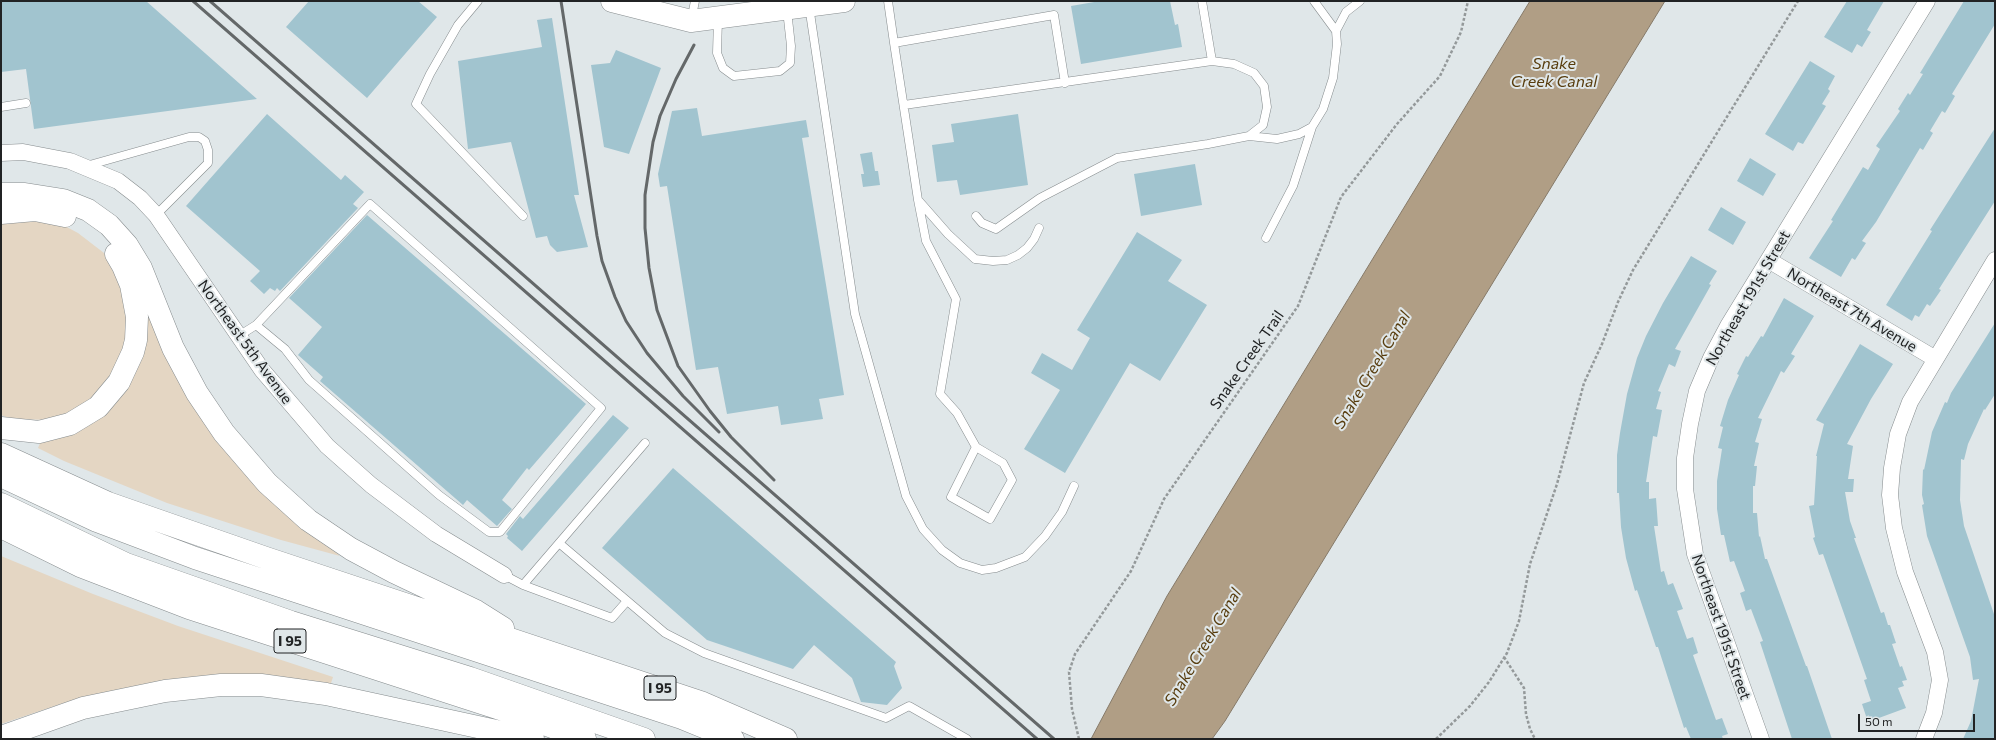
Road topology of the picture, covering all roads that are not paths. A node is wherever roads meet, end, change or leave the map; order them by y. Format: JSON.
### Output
{"nodes":[{"id":1,"x":478,"y":1,"type":"edge"},
{"id":2,"x":612,"y":1,"type":"edge"},
{"id":3,"x":844,"y":1,"type":"edge"},
{"id":4,"x":888,"y":1,"type":"edge"},
{"id":5,"x":1202,"y":1,"type":"edge"},
{"id":6,"x":1314,"y":1,"type":"edge"},
{"id":7,"x":1360,"y":1,"type":"edge"},
{"id":8,"x":1928,"y":1,"type":"edge"},
{"id":9,"x":809,"y":4,"type":"edge"},
{"id":10,"x":785,"y":10,"type":"junction"},
{"id":11,"x":693,"y":11,"type":"edge"},
{"id":12,"x":718,"y":18,"type":"junction"},
{"id":13,"x":1336,"y":31,"type":"junction"},
{"id":14,"x":894,"y":43,"type":"junction"},
{"id":15,"x":1212,"y":61,"type":"junction"},
{"id":16,"x":1065,"y":83,"type":"junction"},
{"id":17,"x":26,"y":103,"type":"dead end"},
{"id":18,"x":904,"y":105,"type":"junction"},
{"id":19,"x":1,"y":107,"type":"edge"},
{"id":20,"x":1312,"y":127,"type":"junction"},
{"id":21,"x":1249,"y":136,"type":"junction"},
{"id":22,"x":1,"y":153,"type":"edge"},
{"id":23,"x":85,"y":166,"type":"junction"},
{"id":24,"x":1,"y":194,"type":"edge"},
{"id":25,"x":918,"y":200,"type":"junction"},
{"id":26,"x":1,"y":212,"type":"edge"},
{"id":27,"x":156,"y":215,"type":"junction"},
{"id":28,"x":523,"y":216,"type":"dead end"},
{"id":29,"x":976,"y":216,"type":"dead end"},
{"id":30,"x":1039,"y":228,"type":"dead end"},
{"id":31,"x":1266,"y":238,"type":"dead end"},
{"id":32,"x":1995,"y":260,"type":"edge"},
{"id":33,"x":1770,"y":261,"type":"junction"},
{"id":34,"x":256,"y":325,"type":"junction"},
{"id":35,"x":237,"y":337,"type":"junction"},
{"id":36,"x":1934,"y":358,"type":"junction"},
{"id":37,"x":1,"y":428,"type":"edge"},
{"id":38,"x":644,"y":444,"type":"dead end"},
{"id":39,"x":976,"y":447,"type":"junction"},
{"id":40,"x":1,"y":454,"type":"edge"},
{"id":41,"x":1,"y":476,"type":"edge"},
{"id":42,"x":1074,"y":486,"type":"dead end"},
{"id":43,"x":1,"y":504,"type":"edge"},
{"id":44,"x":1,"y":527,"type":"edge"},
{"id":45,"x":559,"y":543,"type":"junction"},
{"id":46,"x":504,"y":575,"type":"joint"},
{"id":47,"x":523,"y":585,"type":"junction"},
{"id":48,"x":627,"y":601,"type":"junction"},
{"id":49,"x":531,"y":646,"type":"junction"},
{"id":50,"x":1,"y":736,"type":"edge"},
{"id":51,"x":533,"y":739,"type":"edge"},
{"id":52,"x":585,"y":739,"type":"edge"},
{"id":53,"x":644,"y":739,"type":"edge"},
{"id":54,"x":733,"y":739,"type":"edge"},
{"id":55,"x":786,"y":739,"type":"edge"},
{"id":56,"x":967,"y":739,"type":"edge"},
{"id":57,"x":1761,"y":739,"type":"edge"},
{"id":58,"x":1924,"y":739,"type":"edge"}],
"edges":[{"from":1,"to":28,"type":"lane"},
{"from":2,"to":11,"type":"main road"},
{"from":3,"to":9,"type":"main road"},
{"from":4,"to":14,"type":"lane"},
{"from":5,"to":15,"type":"lane"},
{"from":6,"to":13,"type":"lane"},
{"from":7,"to":13,"type":"lane"},
{"from":8,"to":33,"type":"street","name":"Northeast 191st Street"},
{"from":9,"to":10,"type":"main road"},
{"from":9,"to":42,"type":"lane"},
{"from":10,"to":12,"type":"main road"},
{"from":10,"to":12,"type":"lane"},
{"from":11,"to":12,"type":"main road"},
{"from":13,"to":20,"type":"lane"},
{"from":14,"to":16,"type":"lane"},
{"from":14,"to":18,"type":"lane"},
{"from":15,"to":16,"type":"lane"},
{"from":15,"to":21,"type":"lane"},
{"from":16,"to":18,"type":"lane"},
{"from":17,"to":19,"type":"lane"},
{"from":18,"to":25,"type":"lane"},
{"from":20,"to":21,"type":"lane"},
{"from":20,"to":31,"type":"lane"},
{"from":21,"to":29,"type":"lane"},
{"from":22,"to":23,"type":"street","name":"Northeast 5th Avenue"},
{"from":23,"to":27,"type":"street","name":"Northeast 5th Avenue"},
{"from":23,"to":27,"type":"lane"},
{"from":24,"to":49,"type":"main road"},
{"from":25,"to":30,"type":"lane"},
{"from":25,"to":39,"type":"lane"},
{"from":26,"to":37,"type":"main road"},
{"from":27,"to":35,"type":"street","name":"Northeast 5th Avenue"},
{"from":32,"to":36,"type":"street"},
{"from":33,"to":36,"type":"street","name":"Northeast 7th Avenue"},
{"from":33,"to":57,"type":"street","name":"Northeast 191st Street"},
{"from":34,"to":34,"type":"lane"},
{"from":34,"to":35,"type":"lane"},
{"from":35,"to":46,"type":"street","name":"Northeast 5th Avenue"},
{"from":36,"to":58,"type":"street"},
{"from":38,"to":45,"type":"lane"},
{"from":39,"to":39,"type":"lane"},
{"from":40,"to":49,"type":"main road","number":"I 95"},
{"from":41,"to":54,"type":"main road"},
{"from":43,"to":53,"type":"main road"},
{"from":44,"to":52,"type":"main road","number":"I 95"},
{"from":45,"to":47,"type":"lane"},
{"from":45,"to":48,"type":"lane"},
{"from":46,"to":47,"type":"lane"},
{"from":47,"to":48,"type":"lane"},
{"from":48,"to":56,"type":"lane"},
{"from":49,"to":55,"type":"main road","number":"I 95"},
{"from":50,"to":51,"type":"main road"}]}
